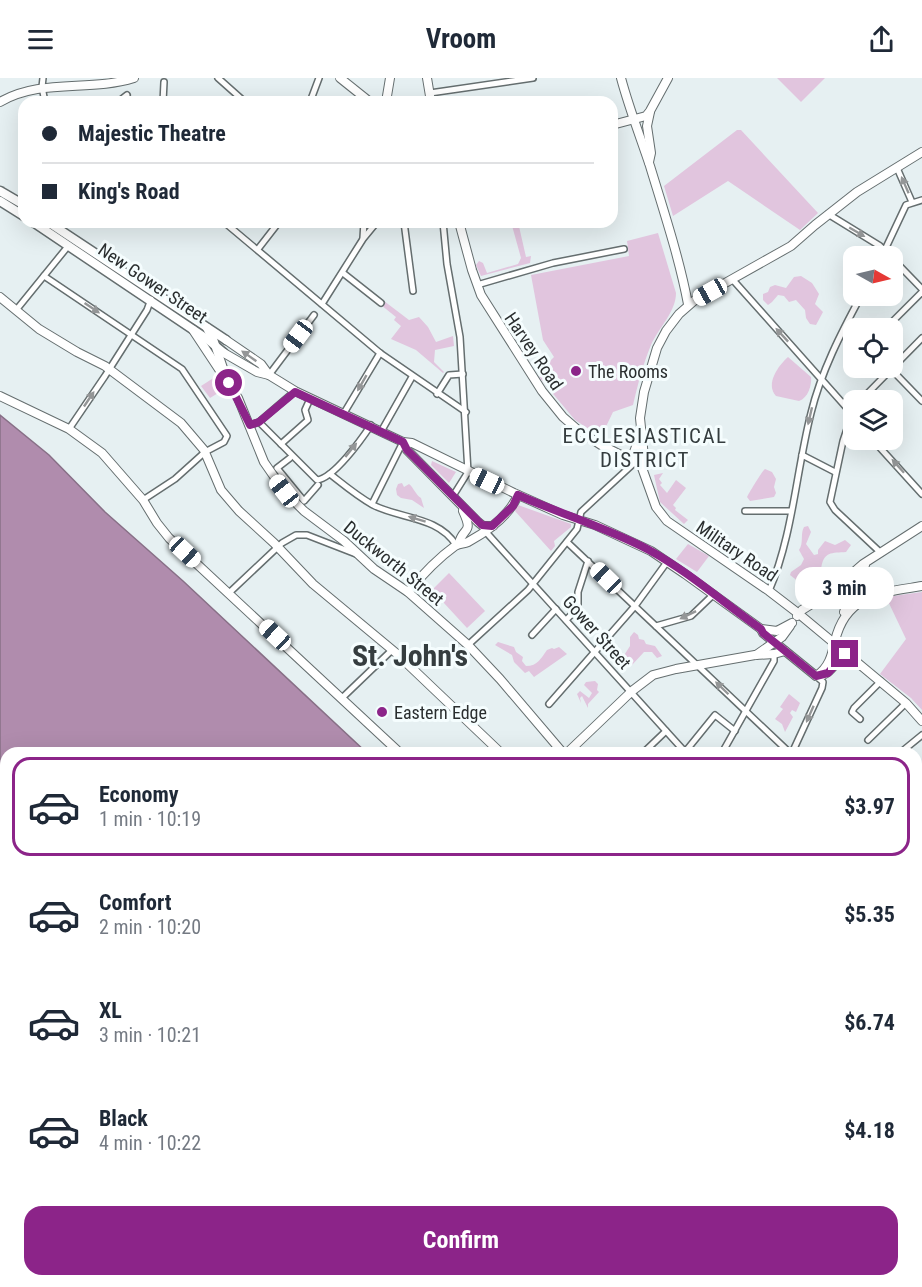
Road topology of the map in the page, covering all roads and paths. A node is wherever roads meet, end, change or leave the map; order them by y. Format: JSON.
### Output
{"nodes":[{"id":1,"x":43,"y":78,"type":"edge"},
{"id":2,"x":134,"y":78,"type":"edge"},
{"id":3,"x":218,"y":78,"type":"edge"},
{"id":4,"x":319,"y":78,"type":"edge"},
{"id":5,"x":340,"y":78,"type":"edge"},
{"id":6,"x":390,"y":78,"type":"edge"},
{"id":7,"x":427,"y":78,"type":"edge"},
{"id":8,"x":533,"y":78,"type":"edge"},
{"id":9,"x":621,"y":78,"type":"edge"},
{"id":10,"x":668,"y":78,"type":"edge"},
{"id":11,"x":164,"y":82,"type":"dead end"},
{"id":12,"x":42,"y":87,"type":"junction"},
{"id":13,"x":430,"y":93,"type":"junction"},
{"id":14,"x":44,"y":96,"type":"edge"},
{"id":15,"x":163,"y":96,"type":"edge"},
{"id":16,"x":238,"y":96,"type":"edge"},
{"id":17,"x":312,"y":96,"type":"edge"},
{"id":18,"x":362,"y":96,"type":"edge"},
{"id":19,"x":387,"y":96,"type":"edge"},
{"id":20,"x":430,"y":96,"type":"edge"},
{"id":21,"x":0,"y":102,"type":"edge"},
{"id":22,"x":628,"y":104,"type":"junction"},
{"id":23,"x":651,"y":109,"type":"junction"},
{"id":24,"x":634,"y":120,"type":"junction"},
{"id":25,"x":618,"y":124,"type":"edge"},
{"id":26,"x":922,"y":152,"type":"edge"},
{"id":27,"x":649,"y":164,"type":"junction"},
{"id":28,"x":897,"y":168,"type":"junction"},
{"id":29,"x":0,"y":191,"type":"edge"},
{"id":30,"x":922,"y":200,"type":"edge"},
{"id":31,"x":0,"y":201,"type":"edge"},
{"id":32,"x":18,"y":202,"type":"edge"},
{"id":33,"x":912,"y":202,"type":"junction"},
{"id":34,"x":18,"y":212,"type":"edge"},
{"id":35,"x":828,"y":214,"type":"junction"},
{"id":36,"x":44,"y":228,"type":"edge"},
{"id":37,"x":55,"y":228,"type":"edge"},
{"id":38,"x":232,"y":228,"type":"edge"},
{"id":39,"x":274,"y":228,"type":"edge"},
{"id":40,"x":364,"y":228,"type":"edge"},
{"id":41,"x":372,"y":228,"type":"edge"},
{"id":42,"x":405,"y":228,"type":"edge"},
{"id":43,"x":444,"y":228,"type":"edge"},
{"id":44,"x":461,"y":228,"type":"edge"},
{"id":45,"x":363,"y":239,"type":"junction"},
{"id":46,"x":72,"y":244,"type":"junction"},
{"id":47,"x":874,"y":246,"type":"edge"},
{"id":48,"x":887,"y":246,"type":"edge"},
{"id":49,"x":258,"y":249,"type":"junction"},
{"id":50,"x":624,"y":249,"type":"dead end"},
{"id":51,"x":903,"y":269,"type":"edge"},
{"id":52,"x":343,"y":273,"type":"junction"},
{"id":53,"x":44,"y":276,"type":"junction"},
{"id":54,"x":733,"y":280,"type":"junction"},
{"id":55,"x":477,"y":285,"type":"junction"},
{"id":56,"x":413,"y":291,"type":"dead end"},
{"id":57,"x":922,"y":291,"type":"edge"},
{"id":58,"x":153,"y":292,"type":"junction"},
{"id":59,"x":0,"y":297,"type":"edge"},
{"id":60,"x":150,"y":302,"type":"junction"},
{"id":61,"x":692,"y":302,"type":"junction"},
{"id":62,"x":381,"y":303,"type":"dead end"},
{"id":63,"x":322,"y":304,"type":"junction"},
{"id":64,"x":17,"y":309,"type":"junction"},
{"id":65,"x":314,"y":315,"type":"dead end"},
{"id":66,"x":895,"y":318,"type":"edge"},
{"id":67,"x":207,"y":328,"type":"junction"},
{"id":68,"x":193,"y":330,"type":"junction"},
{"id":69,"x":843,"y":331,"type":"edge"},
{"id":70,"x":131,"y":334,"type":"junction"},
{"id":71,"x":922,"y":338,"type":"edge"},
{"id":72,"x":226,"y":340,"type":"joint"},
{"id":73,"x":215,"y":345,"type":"junction"},
{"id":74,"x":224,"y":353,"type":"joint"},
{"id":75,"x":380,"y":353,"type":"junction"},
{"id":76,"x":903,"y":356,"type":"edge"},
{"id":77,"x":110,"y":369,"type":"junction"},
{"id":78,"x":463,"y":374,"type":"junction"},
{"id":79,"x":269,"y":375,"type":"junction"},
{"id":80,"x":412,"y":377,"type":"junction"},
{"id":81,"x":882,"y":378,"type":"edge"},
{"id":82,"x":900,"y":378,"type":"edge"},
{"id":83,"x":821,"y":379,"type":"junction"},
{"id":84,"x":229,"y":383,"type":"junction"},
{"id":85,"x":870,"y":390,"type":"edge"},
{"id":86,"x":295,"y":392,"type":"junction"},
{"id":87,"x":437,"y":394,"type":"junction"},
{"id":88,"x":0,"y":396,"type":"edge"},
{"id":89,"x":310,"y":399,"type":"junction"},
{"id":90,"x":922,"y":401,"type":"edge"},
{"id":91,"x":843,"y":402,"type":"edge"},
{"id":92,"x":466,"y":412,"type":"junction"},
{"id":93,"x":345,"y":413,"type":"junction"},
{"id":94,"x":259,"y":422,"type":"junction"},
{"id":95,"x":250,"y":425,"type":"junction"},
{"id":96,"x":371,"y":425,"type":"junction"},
{"id":97,"x":69,"y":429,"type":"junction"},
{"id":98,"x":382,"y":430,"type":"junction"},
{"id":99,"x":640,"y":434,"type":"junction"},
{"id":100,"x":403,"y":442,"type":"junction"},
{"id":101,"x":281,"y":444,"type":"junction"},
{"id":102,"x":843,"y":445,"type":"edge"},
{"id":103,"x":882,"y":450,"type":"edge"},
{"id":104,"x":205,"y":452,"type":"junction"},
{"id":105,"x":434,"y":455,"type":"junction"},
{"id":106,"x":802,"y":455,"type":"junction"},
{"id":107,"x":290,"y":458,"type":"dead end"},
{"id":108,"x":632,"y":460,"type":"junction"},
{"id":109,"x":640,"y":465,"type":"junction"},
{"id":110,"x":426,"y":468,"type":"junction"},
{"id":111,"x":468,"y":472,"type":"junction"},
{"id":112,"x":835,"y":472,"type":"junction"},
{"id":113,"x":330,"y":474,"type":"junction"},
{"id":114,"x":318,"y":485,"type":"dead end"},
{"id":115,"x":922,"y":494,"type":"edge"},
{"id":116,"x":518,"y":495,"type":"junction"},
{"id":117,"x":453,"y":496,"type":"junction"},
{"id":118,"x":143,"y":500,"type":"junction"},
{"id":119,"x":372,"y":504,"type":"junction"},
{"id":120,"x":464,"y":508,"type":"junction"},
{"id":121,"x":745,"y":511,"type":"dead end"},
{"id":122,"x":791,"y":511,"type":"junction"},
{"id":123,"x":579,"y":519,"type":"junction"},
{"id":124,"x":492,"y":526,"type":"junction"},
{"id":125,"x":922,"y":526,"type":"edge"},
{"id":126,"x":485,"y":531,"type":"junction"},
{"id":127,"x":567,"y":542,"type":"junction"},
{"id":128,"x":458,"y":544,"type":"junction"},
{"id":129,"x":277,"y":547,"type":"junction"},
{"id":130,"x":881,"y":553,"type":"junction"},
{"id":131,"x":356,"y":554,"type":"junction"},
{"id":132,"x":588,"y":561,"type":"junction"},
{"id":133,"x":667,"y":562,"type":"junction"},
{"id":134,"x":865,"y":564,"type":"junction"},
{"id":135,"x":532,"y":584,"type":"junction"},
{"id":136,"x":922,"y":586,"type":"edge"},
{"id":137,"x":768,"y":591,"type":"junction"},
{"id":138,"x":832,"y":591,"type":"junction"},
{"id":139,"x":408,"y":592,"type":"junction"},
{"id":140,"x":852,"y":592,"type":"junction"},
{"id":141,"x":884,"y":592,"type":"junction"},
{"id":142,"x":229,"y":593,"type":"junction"},
{"id":143,"x":714,"y":594,"type":"junction"},
{"id":144,"x":635,"y":606,"type":"junction"},
{"id":145,"x":556,"y":609,"type":"junction"},
{"id":146,"x":799,"y":614,"type":"junction"},
{"id":147,"x":844,"y":617,"type":"junction"},
{"id":148,"x":566,"y":620,"type":"junction"},
{"id":149,"x":792,"y":623,"type":"junction"},
{"id":150,"x":656,"y":626,"type":"junction"},
{"id":151,"x":761,"y":629,"type":"junction"},
{"id":152,"x":532,"y":635,"type":"dead end"},
{"id":153,"x":776,"y":642,"type":"junction"},
{"id":154,"x":835,"y":644,"type":"junction"},
{"id":155,"x":468,"y":645,"type":"junction"},
{"id":156,"x":392,"y":651,"type":"junction"},
{"id":157,"x":785,"y":651,"type":"junction"},
{"id":158,"x":596,"y":652,"type":"junction"},
{"id":159,"x":774,"y":654,"type":"junction"},
{"id":160,"x":845,"y":654,"type":"junction"},
{"id":161,"x":755,"y":656,"type":"junction"},
{"id":162,"x":698,"y":665,"type":"junction"},
{"id":163,"x":816,"y":676,"type":"junction"},
{"id":164,"x":880,"y":681,"type":"junction"},
{"id":165,"x":632,"y":692,"type":"junction"},
{"id":166,"x":342,"y":698,"type":"junction"},
{"id":167,"x":906,"y":703,"type":"junction"},
{"id":168,"x":549,"y":704,"type":"dead end"},
{"id":169,"x":746,"y":711,"type":"junction"},
{"id":170,"x":860,"y":719,"type":"dead end"},
{"id":171,"x":922,"y":721,"type":"edge"},
{"id":172,"x":666,"y":731,"type":"junction"},
{"id":173,"x":735,"y":731,"type":"junction"},
{"id":174,"x":922,"y":735,"type":"edge"},
{"id":175,"x":868,"y":740,"type":"dead end"},
{"id":176,"x":394,"y":747,"type":"edge"},
{"id":177,"x":495,"y":747,"type":"edge"},
{"id":178,"x":560,"y":747,"type":"edge"},
{"id":179,"x":572,"y":747,"type":"edge"},
{"id":180,"x":649,"y":747,"type":"edge"},
{"id":181,"x":681,"y":747,"type":"edge"},
{"id":182,"x":690,"y":747,"type":"edge"},
{"id":183,"x":726,"y":747,"type":"edge"},
{"id":184,"x":785,"y":747,"type":"edge"},
{"id":185,"x":794,"y":747,"type":"edge"},
{"id":186,"x":907,"y":747,"type":"edge"}],
"edges":[{"from":1,"to":12,"type":"street"},
{"from":2,"to":12,"type":"main road"},
{"from":3,"to":16,"type":"street"},
{"from":4,"to":17,"type":"street"},
{"from":5,"to":18,"type":"main road"},
{"from":6,"to":19,"type":"main road"},
{"from":7,"to":13,"type":"main road"},
{"from":8,"to":13,"type":"street"},
{"from":9,"to":22,"type":"main road"},
{"from":10,"to":23,"type":"main road"},
{"from":11,"to":15,"type":"street"},
{"from":12,"to":14,"type":"street"},
{"from":12,"to":21,"type":"main road"},
{"from":13,"to":20,"type":"main road"},
{"from":22,"to":23,"type":"main road"},
{"from":22,"to":24,"type":"main road"},
{"from":23,"to":24,"type":"main road"},
{"from":23,"to":27,"type":"main road"},
{"from":24,"to":25,"type":"main road"},
{"from":24,"to":27,"type":"main road"},
{"from":26,"to":28,"type":"main road"},
{"from":27,"to":61,"type":"main road"},
{"from":33,"to":28,"type":"street","one_way":true},
{"from":28,"to":35,"type":"main road"},
{"from":29,"to":32,"type":"main road"},
{"from":30,"to":33,"type":"street"},
{"from":31,"to":34,"type":"main road"},
{"from":33,"to":48,"type":"street"},
{"from":35,"to":47,"type":"street","one_way":true},
{"from":35,"to":54,"type":"main road"},
{"from":36,"to":46,"type":"main road","name":"New Gower Street"},
{"from":37,"to":46,"type":"main road","name":"New Gower Street"},
{"from":38,"to":49,"type":"street"},
{"from":39,"to":49,"type":"street"},
{"from":40,"to":45,"type":"street"},
{"from":41,"to":45,"type":"street"},
{"from":42,"to":56,"type":"street"},
{"from":43,"to":78,"type":"street"},
{"from":44,"to":55,"type":"main road","name":"Harvey Road"},
{"from":45,"to":52,"type":"street"},
{"from":46,"to":53,"type":"street"},
{"from":46,"to":58,"type":"main road","name":"New Gower Street"},
{"from":46,"to":60,"type":"main road","name":"New Gower Street"},
{"from":49,"to":63,"type":"street"},
{"from":50,"to":55,"type":"street"},
{"from":51,"to":57,"type":"street"},
{"from":52,"to":62,"type":"street"},
{"from":52,"to":63,"type":"street"},
{"from":53,"to":64,"type":"street"},
{"from":53,"to":70,"type":"street","one_way":true},
{"from":54,"to":61,"type":"main road"},
{"from":83,"to":54,"type":"street","one_way":true},
{"from":55,"to":108,"type":"main road","name":"Harvey Road"},
{"from":57,"to":66,"type":"street"},
{"from":58,"to":60,"type":"street"},
{"from":58,"to":67,"type":"main road","name":"New Gower Street"},
{"from":59,"to":64,"type":"main road"},
{"from":60,"to":68,"type":"main road","name":"New Gower Street"},
{"from":60,"to":70,"type":"street"},
{"from":61,"to":99,"type":"main road"},
{"from":63,"to":75,"type":"street"},
{"from":64,"to":77,"type":"main road"},
{"from":65,"to":79,"type":"street"},
{"from":67,"to":72,"type":"main road","name":"New Gower Street"},
{"from":67,"to":73,"type":"main road","name":"Duckworth Street"},
{"from":68,"to":73,"type":"main road","name":"New Gower Street"},
{"from":68,"to":84,"type":"main road","name":"Duckworth Street"},
{"from":69,"to":83,"type":"street"},
{"from":70,"to":77,"type":"street"},
{"from":70,"to":104,"type":"street"},
{"from":71,"to":76,"type":"street"},
{"from":79,"to":72,"type":"main road","one_way":true},
{"from":73,"to":74,"type":"main road","name":"New Gower Street"},
{"from":73,"to":84,"type":"main road","name":"Duckworth Street"},
{"from":74,"to":79,"type":"main road"},
{"from":75,"to":80,"type":"street"},
{"from":75,"to":93,"type":"street","one_way":true},
{"from":97,"to":77,"type":"street","one_way":true},
{"from":77,"to":104,"type":"main road"},
{"from":78,"to":87,"type":"street"},
{"from":78,"to":92,"type":"street"},
{"from":79,"to":86,"type":"main road"},
{"from":80,"to":87,"type":"street"},
{"from":80,"to":98,"type":"street"},
{"from":81,"to":85,"type":"street"},
{"from":82,"to":90,"type":"street"},
{"from":83,"to":91,"type":"street"},
{"from":83,"to":106,"type":"street","one_way":true},
{"from":84,"to":95,"type":"main road","name":"Duckworth Street"},
{"from":86,"to":89,"type":"main road"},
{"from":86,"to":94,"type":"street"},
{"from":87,"to":92,"type":"street"},
{"from":88,"to":97,"type":"main road"},
{"from":89,"to":93,"type":"main road"},
{"from":89,"to":101,"type":"street"},
{"from":92,"to":111,"type":"street"},
{"from":93,"to":96,"type":"main road"},
{"from":94,"to":95,"type":"street"},
{"from":94,"to":101,"type":"street"},
{"from":95,"to":131,"type":"main road","name":"Duckworth Street"},
{"from":96,"to":98,"type":"main road"},
{"from":113,"to":96,"type":"street","one_way":true},
{"from":97,"to":118,"type":"main road"},
{"from":98,"to":100,"type":"main road"},
{"from":99,"to":108,"type":"main road"},
{"from":99,"to":109,"type":"main road"},
{"from":100,"to":105,"type":"main road"},
{"from":100,"to":110,"type":"main road"},
{"from":100,"to":119,"type":"street"},
{"from":101,"to":113,"type":"street"},
{"from":102,"to":112,"type":"street"},
{"from":115,"to":103,"type":"street","one_way":true},
{"from":104,"to":118,"type":"street"},
{"from":104,"to":129,"type":"main road"},
{"from":105,"to":110,"type":"main road"},
{"from":105,"to":111,"type":"main road"},
{"from":106,"to":112,"type":"street"},
{"from":106,"to":122,"type":"street"},
{"from":107,"to":114,"type":"street"},
{"from":108,"to":109,"type":"main road"},
{"from":108,"to":123,"type":"street"},
{"from":109,"to":137,"type":"main road","name":"Military Road"},
{"from":110,"to":117,"type":"main road"},
{"from":111,"to":116,"type":"main road"},
{"from":111,"to":117,"type":"street"},
{"from":112,"to":130,"type":"street"},
{"from":113,"to":119,"type":"street"},
{"from":116,"to":123,"type":"main road"},
{"from":116,"to":124,"type":"main road"},
{"from":117,"to":120,"type":"main road"},
{"from":118,"to":142,"type":"main road"},
{"from":128,"to":119,"type":"street","one_way":true},
{"from":120,"to":124,"type":"main road"},
{"from":120,"to":128,"type":"main road"},
{"from":121,"to":122,"type":"street"},
{"from":122,"to":137,"type":"street"},
{"from":123,"to":127,"type":"street"},
{"from":123,"to":133,"type":"main road"},
{"from":124,"to":126,"type":"main road"},
{"from":125,"to":130,"type":"main road"},
{"from":126,"to":128,"type":"main road"},
{"from":126,"to":135,"type":"street","name":"Gower Street"},
{"from":127,"to":132,"type":"street"},
{"from":127,"to":135,"type":"street"},
{"from":128,"to":139,"type":"main road"},
{"from":129,"to":131,"type":"street"},
{"from":129,"to":142,"type":"street"},
{"from":129,"to":156,"type":"main road"},
{"from":130,"to":134,"type":"main road"},
{"from":131,"to":139,"type":"main road","name":"Duckworth Street"},
{"from":132,"to":144,"type":"street"},
{"from":132,"to":148,"type":"street"},
{"from":133,"to":143,"type":"main road"},
{"from":133,"to":144,"type":"street"},
{"from":134,"to":138,"type":"main road"},
{"from":134,"to":140,"type":"main road"},
{"from":135,"to":145,"type":"street","name":"Gower Street"},
{"from":135,"to":155,"type":"street"},
{"from":136,"to":141,"type":"main road"},
{"from":137,"to":146,"type":"main road","name":"Military Road"},
{"from":138,"to":140,"type":"main road"},
{"from":138,"to":146,"type":"main road"},
{"from":139,"to":155,"type":"main road","name":"Duckworth Street"},
{"from":140,"to":141,"type":"main road"},
{"from":140,"to":147,"type":"main road"},
{"from":141,"to":147,"type":"main road"},
{"from":142,"to":166,"type":"main road"},
{"from":143,"to":150,"type":"street","one_way":true},
{"from":143,"to":151,"type":"main road"},
{"from":144,"to":150,"type":"street"},
{"from":144,"to":158,"type":"street"},
{"from":145,"to":148,"type":"street","name":"Gower Street"},
{"from":145,"to":152,"type":"street"},
{"from":146,"to":149,"type":"main road"},
{"from":146,"to":154,"type":"main road","name":"Military Road"},
{"from":147,"to":154,"type":"main road"},
{"from":148,"to":158,"type":"street","name":"Gower Street"},
{"from":149,"to":151,"type":"main road"},
{"from":149,"to":153,"type":"main road"},
{"from":150,"to":162,"type":"street"},
{"from":151,"to":153,"type":"main road"},
{"from":153,"to":157,"type":"main road"},
{"from":153,"to":161,"type":"main road"},
{"from":154,"to":160,"type":"main road","name":"Military Road"},
{"from":154,"to":163,"type":"main road"},
{"from":155,"to":178,"type":"main road","name":"Duckworth Street"},
{"from":156,"to":166,"type":"street"},
{"from":156,"to":177,"type":"main road"},
{"from":157,"to":159,"type":"main road"},
{"from":157,"to":163,"type":"main road"},
{"from":158,"to":165,"type":"street","name":"Gower Street"},
{"from":158,"to":168,"type":"street"},
{"from":159,"to":161,"type":"main road"},
{"from":159,"to":169,"type":"street"},
{"from":160,"to":163,"type":"main road"},
{"from":160,"to":164,"type":"main road","name":"Military Road"},
{"from":161,"to":162,"type":"main road"},
{"from":162,"to":165,"type":"main road"},
{"from":169,"to":162,"type":"street","one_way":true},
{"from":163,"to":185,"type":"street","one_way":true},
{"from":164,"to":167,"type":"main road","name":"Military Road"},
{"from":164,"to":170,"type":"street"},
{"from":165,"to":172,"type":"street","name":"Gower Street"},
{"from":165,"to":179,"type":"main road"},
{"from":166,"to":176,"type":"main road"},
{"from":167,"to":171,"type":"main road","name":"Military Road"},
{"from":167,"to":175,"type":"street"},
{"from":169,"to":173,"type":"street"},
{"from":169,"to":184,"type":"street"},
{"from":172,"to":180,"type":"street"},
{"from":172,"to":181,"type":"street","name":"Gower Street"},
{"from":173,"to":182,"type":"street"},
{"from":173,"to":183,"type":"street"},
{"from":174,"to":186,"type":"street"}]}
